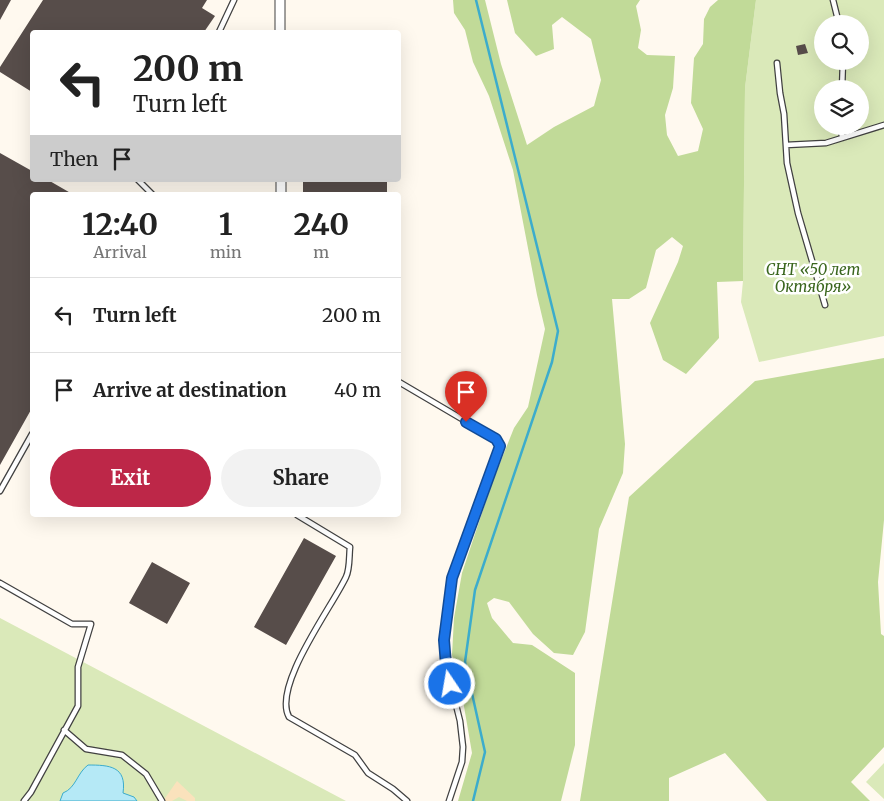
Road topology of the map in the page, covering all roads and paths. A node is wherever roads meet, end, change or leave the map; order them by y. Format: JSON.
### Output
{"nodes":[{"id":1,"x":234,"y":0,"type":"edge"},
{"id":2,"x":280,"y":0,"type":"edge"},
{"id":3,"x":833,"y":0,"type":"edge"},
{"id":4,"x":837,"y":15,"type":"edge"},
{"id":5,"x":220,"y":30,"type":"edge"},
{"id":6,"x":280,"y":30,"type":"edge"},
{"id":7,"x":777,"y":63,"type":"dead end"},
{"id":8,"x":884,"y":125,"type":"edge"},
{"id":9,"x":842,"y":135,"type":"edge"},
{"id":10,"x":842,"y":138,"type":"junction"},
{"id":11,"x":786,"y":145,"type":"junction"},
{"id":12,"x":140,"y":182,"type":"edge"},
{"id":13,"x":150,"y":192,"type":"edge"},
{"id":14,"x":826,"y":305,"type":"dead end"},
{"id":15,"x":401,"y":383,"type":"edge"},
{"id":16,"x":30,"y":438,"type":"edge"},
{"id":17,"x":0,"y":491,"type":"edge"},
{"id":18,"x":300,"y":517,"type":"edge"},
{"id":19,"x":0,"y":583,"type":"edge"},
{"id":20,"x":64,"y":730,"type":"junction"},
{"id":21,"x":24,"y":801,"type":"edge"},
{"id":22,"x":162,"y":801,"type":"edge"},
{"id":23,"x":407,"y":801,"type":"edge"},
{"id":24,"x":449,"y":801,"type":"edge"}],
"edges":[{"from":1,"to":5,"type":"lane"},
{"from":2,"to":6,"type":"street"},
{"from":3,"to":4,"type":"lane"},
{"from":7,"to":11,"type":"lane"},
{"from":8,"to":10,"type":"lane"},
{"from":9,"to":10,"type":"lane"},
{"from":10,"to":11,"type":"lane"},
{"from":11,"to":14,"type":"lane"},
{"from":12,"to":13,"type":"lane"},
{"from":15,"to":24,"type":"lane"},
{"from":16,"to":17,"type":"lane"},
{"from":18,"to":23,"type":"lane"},
{"from":19,"to":20,"type":"lane"},
{"from":20,"to":21,"type":"lane"},
{"from":20,"to":22,"type":"lane"}]}
